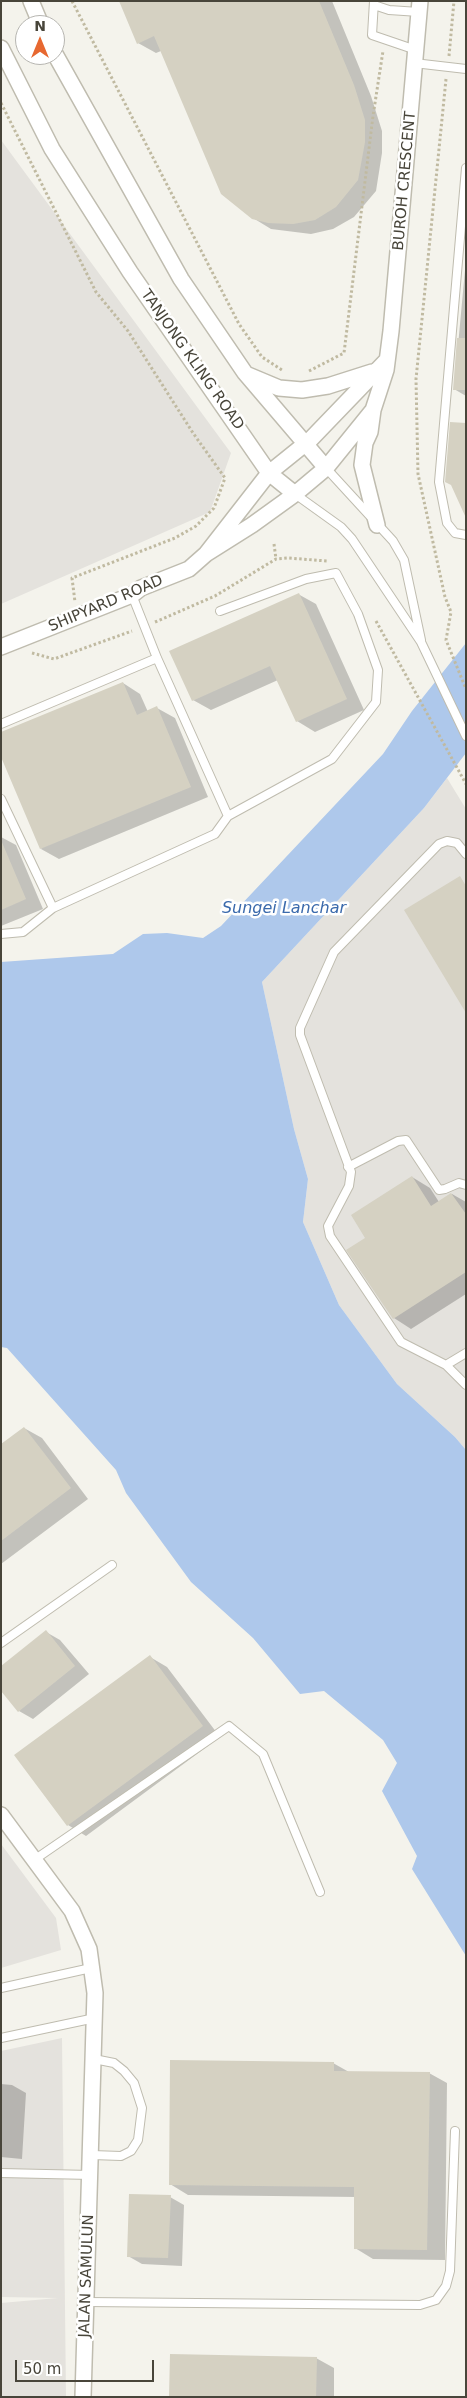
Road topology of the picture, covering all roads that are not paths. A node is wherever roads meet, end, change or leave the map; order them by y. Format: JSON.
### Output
{"nodes":[{"id":1,"x":31,"y":1,"type":"edge"},
{"id":2,"x":374,"y":3,"type":"edge"},
{"id":3,"x":420,"y":7,"type":"edge"},
{"id":4,"x":37,"y":15,"type":"edge"},
{"id":5,"x":1,"y":48,"type":"edge"},
{"id":6,"x":415,"y":57,"type":"junction"},
{"id":7,"x":61,"y":65,"type":"edge"},
{"id":8,"x":466,"y":69,"type":"edge"},
{"id":9,"x":466,"y":168,"type":"edge"},
{"id":10,"x":387,"y":360,"type":"junction"},
{"id":11,"x":374,"y":371,"type":"junction"},
{"id":12,"x":244,"y":373,"type":"junction"},
{"id":13,"x":373,"y":410,"type":"junction"},
{"id":14,"x":305,"y":445,"type":"junction"},
{"id":15,"x":326,"y":468,"type":"junction"},
{"id":16,"x":269,"y":473,"type":"junction"},
{"id":17,"x":295,"y":494,"type":"junction"},
{"id":18,"x":377,"y":525,"type":"junction"},
{"id":19,"x":466,"y":535,"type":"edge"},
{"id":20,"x":206,"y":554,"type":"junction"},
{"id":21,"x":132,"y":595,"type":"junction"},
{"id":22,"x":220,"y":611,"type":"dead end"},
{"id":23,"x":421,"y":642,"type":"junction"},
{"id":24,"x":3,"y":646,"type":"edge"},
{"id":25,"x":157,"y":658,"type":"junction"},
{"id":26,"x":1,"y":724,"type":"edge"},
{"id":27,"x":466,"y":736,"type":"edge"},
{"id":28,"x":1,"y":799,"type":"edge"},
{"id":29,"x":228,"y":816,"type":"junction"},
{"id":30,"x":466,"y":854,"type":"edge"},
{"id":31,"x":53,"y":908,"type":"junction"},
{"id":32,"x":1,"y":934,"type":"edge"},
{"id":33,"x":348,"y":1167,"type":"junction"},
{"id":34,"x":466,"y":1185,"type":"edge"},
{"id":35,"x":466,"y":1353,"type":"edge"},
{"id":36,"x":446,"y":1364,"type":"junction"},
{"id":37,"x":466,"y":1385,"type":"edge"},
{"id":38,"x":112,"y":1565,"type":"dead end"},
{"id":39,"x":1,"y":1643,"type":"edge"},
{"id":40,"x":1,"y":1815,"type":"edge"},
{"id":41,"x":34,"y":1860,"type":"junction"},
{"id":42,"x":320,"y":1892,"type":"dead end"},
{"id":43,"x":91,"y":1968,"type":"junction"},
{"id":44,"x":1,"y":1988,"type":"edge"},
{"id":45,"x":95,"y":2018,"type":"junction"},
{"id":46,"x":1,"y":2038,"type":"edge"},
{"id":47,"x":94,"y":2059,"type":"junction"},
{"id":48,"x":455,"y":2131,"type":"dead end"},
{"id":49,"x":92,"y":2155,"type":"junction"},
{"id":50,"x":1,"y":2173,"type":"edge"},
{"id":51,"x":91,"y":2175,"type":"junction"},
{"id":52,"x":86,"y":2302,"type":"junction"},
{"id":53,"x":83,"y":2397,"type":"edge"}],
"edges":[{"from":1,"to":4,"type":"street"},
{"from":2,"to":3,"type":"lane"},
{"from":2,"to":6,"type":"lane"},
{"from":3,"to":6,"type":"street","name":"BUROH CRESCENT"},
{"from":5,"to":16,"type":"street","name":"TANJONG KLING ROAD"},
{"from":6,"to":8,"type":"lane"},
{"from":6,"to":10,"type":"street","name":"BUROH CRESCENT"},
{"from":7,"to":12,"type":"street","name":"TANJONG KLING ROAD"},
{"from":9,"to":19,"type":"lane"},
{"from":10,"to":11,"type":"street"},
{"from":10,"to":13,"type":"street","name":"BUROH CRESCENT"},
{"from":11,"to":12,"type":"street"},
{"from":11,"to":14,"type":"street"},
{"from":12,"to":14,"type":"street","name":"TANJONG KLING ROAD"},
{"from":13,"to":15,"type":"street","name":"BUROH CRESCENT"},
{"from":13,"to":18,"type":"street"},
{"from":14,"to":15,"type":"street","name":"TANJONG KLING ROAD"},
{"from":14,"to":16,"type":"street","name":"SHIPYARD ROAD"},
{"from":15,"to":17,"type":"street","name":"SHIPYARD ROAD"},
{"from":15,"to":18,"type":"lane","name":"TANJONG KLING ROAD"},
{"from":16,"to":17,"type":"street","name":"TANJONG KLING ROAD"},
{"from":16,"to":20,"type":"street","name":"SHIPYARD ROAD"},
{"from":17,"to":20,"type":"street","name":"SHIPYARD ROAD"},
{"from":17,"to":23,"type":"lane","name":"TANJONG KLING ROAD"},
{"from":18,"to":23,"type":"lane","name":"TANJONG KLING ROAD"},
{"from":20,"to":21,"type":"street","name":"SHIPYARD ROAD"},
{"from":21,"to":24,"type":"street","name":"SHIPYARD ROAD"},
{"from":21,"to":25,"type":"lane"},
{"from":22,"to":29,"type":"lane"},
{"from":23,"to":27,"type":"lane","name":"TANJONG KLING ROAD"},
{"from":25,"to":26,"type":"lane"},
{"from":25,"to":29,"type":"lane"},
{"from":28,"to":31,"type":"lane"},
{"from":29,"to":31,"type":"lane"},
{"from":30,"to":33,"type":"lane"},
{"from":31,"to":32,"type":"lane"},
{"from":33,"to":34,"type":"lane"},
{"from":33,"to":36,"type":"lane"},
{"from":35,"to":36,"type":"lane"},
{"from":36,"to":37,"type":"lane"},
{"from":38,"to":39,"type":"lane"},
{"from":40,"to":41,"type":"street","name":"JALAN SAMULUN"},
{"from":41,"to":42,"type":"lane"},
{"from":41,"to":43,"type":"street","name":"JALAN SAMULUN"},
{"from":43,"to":44,"type":"lane"},
{"from":43,"to":45,"type":"street","name":"JALAN SAMULUN"},
{"from":45,"to":46,"type":"lane"},
{"from":45,"to":47,"type":"street","name":"JALAN SAMULUN"},
{"from":47,"to":49,"type":"street","name":"JALAN SAMULUN"},
{"from":47,"to":49,"type":"lane"},
{"from":48,"to":52,"type":"lane"},
{"from":49,"to":51,"type":"street","name":"JALAN SAMULUN"},
{"from":50,"to":51,"type":"lane"},
{"from":51,"to":52,"type":"street","name":"JALAN SAMULUN"},
{"from":52,"to":53,"type":"street","name":"JALAN SAMULUN"}]}
